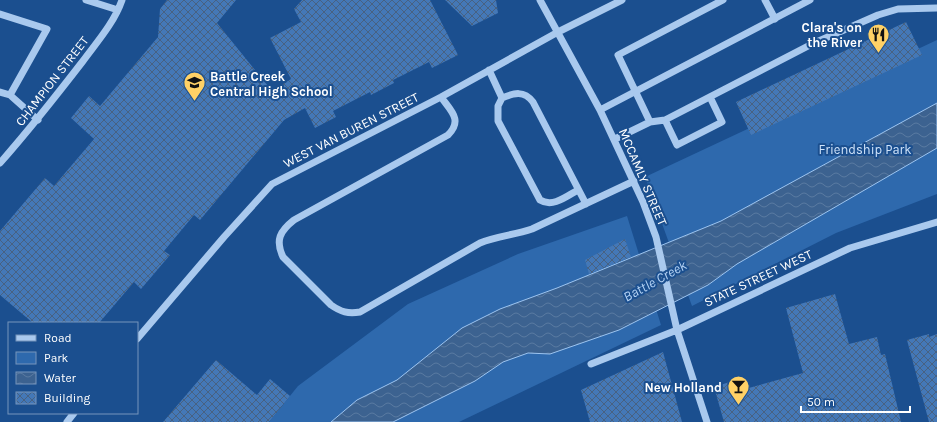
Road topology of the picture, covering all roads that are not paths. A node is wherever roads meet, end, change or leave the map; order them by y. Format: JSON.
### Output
{"nodes":[{"id":1,"x":86,"y":0,"type":"edge"},
{"id":2,"x":122,"y":0,"type":"edge"},
{"id":3,"x":540,"y":0,"type":"edge"},
{"id":4,"x":622,"y":0,"type":"edge"},
{"id":5,"x":723,"y":0,"type":"edge"},
{"id":6,"x":765,"y":0,"type":"edge"},
{"id":7,"x":810,"y":0,"type":"edge"},
{"id":8,"x":937,"y":8,"type":"edge"},
{"id":9,"x":118,"y":10,"type":"junction"},
{"id":10,"x":0,"y":14,"type":"edge"},
{"id":11,"x":775,"y":19,"type":"junction"},
{"id":12,"x":558,"y":32,"type":"junction"},
{"id":13,"x":489,"y":70,"type":"junction"},
{"id":14,"x":0,"y":92,"type":"edge"},
{"id":15,"x":637,"y":92,"type":"junction"},
{"id":16,"x":10,"y":95,"type":"junction"},
{"id":17,"x":441,"y":97,"type":"junction"},
{"id":18,"x":710,"y":97,"type":"junction"},
{"id":19,"x":502,"y":98,"type":"junction"},
{"id":20,"x":600,"y":110,"type":"junction"},
{"id":21,"x":38,"y":120,"type":"junction"},
{"id":22,"x":665,"y":120,"type":"junction"},
{"id":23,"x":650,"y":122,"type":"junction"},
{"id":24,"x":614,"y":139,"type":"junction"},
{"id":25,"x":0,"y":163,"type":"edge"},
{"id":26,"x":634,"y":181,"type":"junction"},
{"id":27,"x":578,"y":190,"type":"junction"},
{"id":28,"x":586,"y":204,"type":"junction"},
{"id":29,"x":937,"y":222,"type":"edge"},
{"id":30,"x":677,"y":330,"type":"junction"},
{"id":31,"x":138,"y":338,"type":"edge"},
{"id":32,"x":591,"y":364,"type":"dead end"},
{"id":33,"x":73,"y":414,"type":"edge"},
{"id":34,"x":67,"y":422,"type":"edge"},
{"id":35,"x":707,"y":422,"type":"edge"}],
"edges":[{"from":1,"to":9,"type":"street"},
{"from":2,"to":9,"type":"street","name":"CHAMPION STREET"},
{"from":3,"to":12,"type":"street","name":"MCCAMLY STREET"},
{"from":4,"to":12,"type":"street","name":"WEST VAN BUREN STREET"},
{"from":5,"to":15,"type":"street"},
{"from":6,"to":11,"type":"street"},
{"from":7,"to":11,"type":"street"},
{"from":8,"to":18,"type":"street"},
{"from":9,"to":21,"type":"street","name":"CHAMPION STREET"},
{"from":10,"to":16,"type":"street"},
{"from":11,"to":15,"type":"street"},
{"from":12,"to":13,"type":"street","name":"WEST VAN BUREN STREET"},
{"from":12,"to":20,"type":"street","name":"MCCAMLY STREET"},
{"from":13,"to":17,"type":"street","name":"WEST VAN BUREN STREET"},
{"from":13,"to":19,"type":"street"},
{"from":14,"to":16,"type":"street"},
{"from":15,"to":20,"type":"street"},
{"from":15,"to":23,"type":"street"},
{"from":16,"to":21,"type":"street"},
{"from":17,"to":28,"type":"street"},
{"from":17,"to":31,"type":"street","name":"WEST VAN BUREN STREET"},
{"from":18,"to":22,"type":"street"},
{"from":18,"to":22,"type":"street"},
{"from":19,"to":27,"type":"street"},
{"from":19,"to":27,"type":"street"},
{"from":20,"to":24,"type":"street","name":"MCCAMLY STREET"},
{"from":21,"to":25,"type":"street","name":"CHAMPION STREET"},
{"from":22,"to":23,"type":"street"},
{"from":23,"to":24,"type":"street"},
{"from":24,"to":26,"type":"street","name":"MCCAMLY STREET"},
{"from":26,"to":28,"type":"street"},
{"from":26,"to":30,"type":"street","name":"MCCAMLY STREET"},
{"from":27,"to":28,"type":"street"},
{"from":29,"to":30,"type":"street","name":"STATE STREET WEST"},
{"from":30,"to":32,"type":"street","name":"STATE STREET WEST"},
{"from":30,"to":35,"type":"street","name":"MCCAMLY STREET"},
{"from":33,"to":34,"type":"street"}]}
